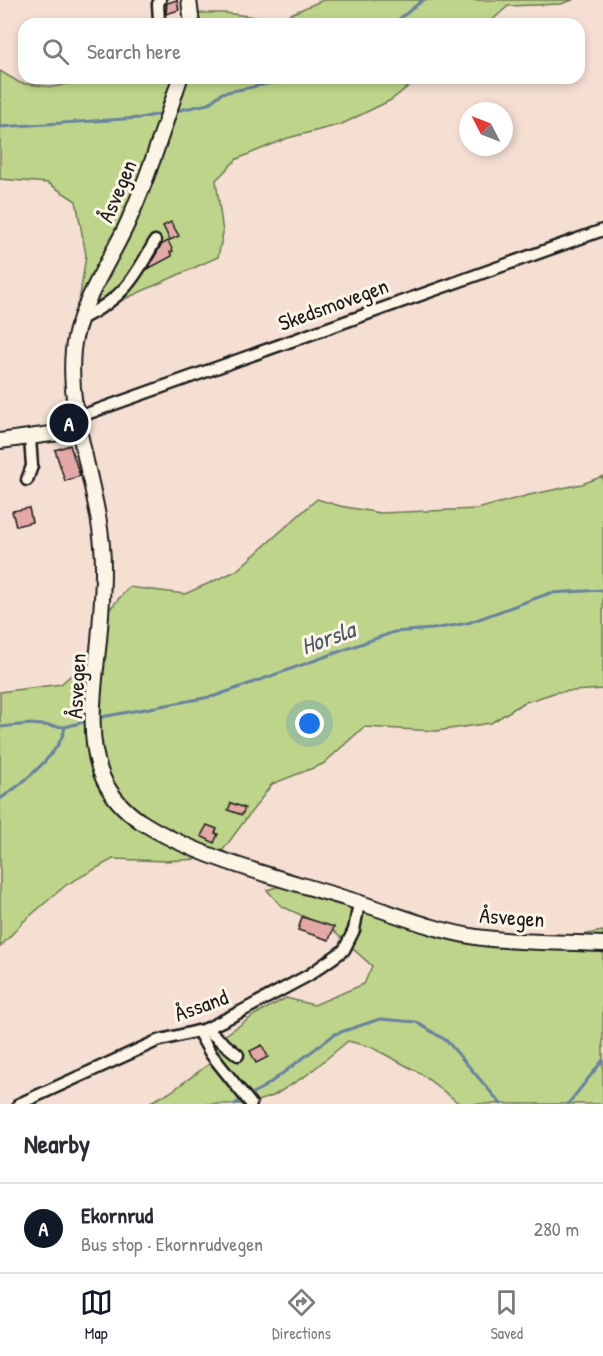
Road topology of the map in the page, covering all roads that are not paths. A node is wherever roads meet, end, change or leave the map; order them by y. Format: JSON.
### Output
{"nodes":[{"id":1,"x":160,"y":0,"type":"edge"},
{"id":2,"x":189,"y":0,"type":"edge"},
{"id":3,"x":159,"y":18,"type":"edge"},
{"id":4,"x":191,"y":18,"type":"edge"},
{"id":5,"x":178,"y":84,"type":"edge"},
{"id":6,"x":603,"y":230,"type":"edge"},
{"id":7,"x":155,"y":241,"type":"dead end"},
{"id":8,"x":81,"y":319,"type":"junction"},
{"id":9,"x":79,"y":424,"type":"junction"},
{"id":10,"x":30,"y":438,"type":"junction"},
{"id":11,"x":0,"y":441,"type":"edge"},
{"id":12,"x":27,"y":480,"type":"dead end"},
{"id":13,"x":359,"y":903,"type":"junction"},
{"id":14,"x":603,"y":944,"type":"edge"},
{"id":15,"x":202,"y":1030,"type":"junction"},
{"id":16,"x":238,"y":1055,"type":"dead end"},
{"id":17,"x":19,"y":1104,"type":"edge"},
{"id":18,"x":251,"y":1104,"type":"edge"}],
"edges":[{"from":1,"to":3,"type":"street"},
{"from":2,"to":4,"type":"main road"},
{"from":5,"to":8,"type":"main road","name":"Åsvegen"},
{"from":6,"to":9,"type":"street","name":"Skedsmovegen"},
{"from":7,"to":8,"type":"street"},
{"from":8,"to":9,"type":"main road","name":"Åsvegen"},
{"from":9,"to":10,"type":"main road"},
{"from":9,"to":13,"type":"main road","name":"Åsvegen"},
{"from":10,"to":11,"type":"main road"},
{"from":10,"to":12,"type":"street"},
{"from":13,"to":14,"type":"main road","name":"Åsvegen"},
{"from":13,"to":15,"type":"street","name":"Åssand"},
{"from":15,"to":16,"type":"street"},
{"from":15,"to":17,"type":"street","name":"Åssand"},
{"from":15,"to":18,"type":"street"}]}
